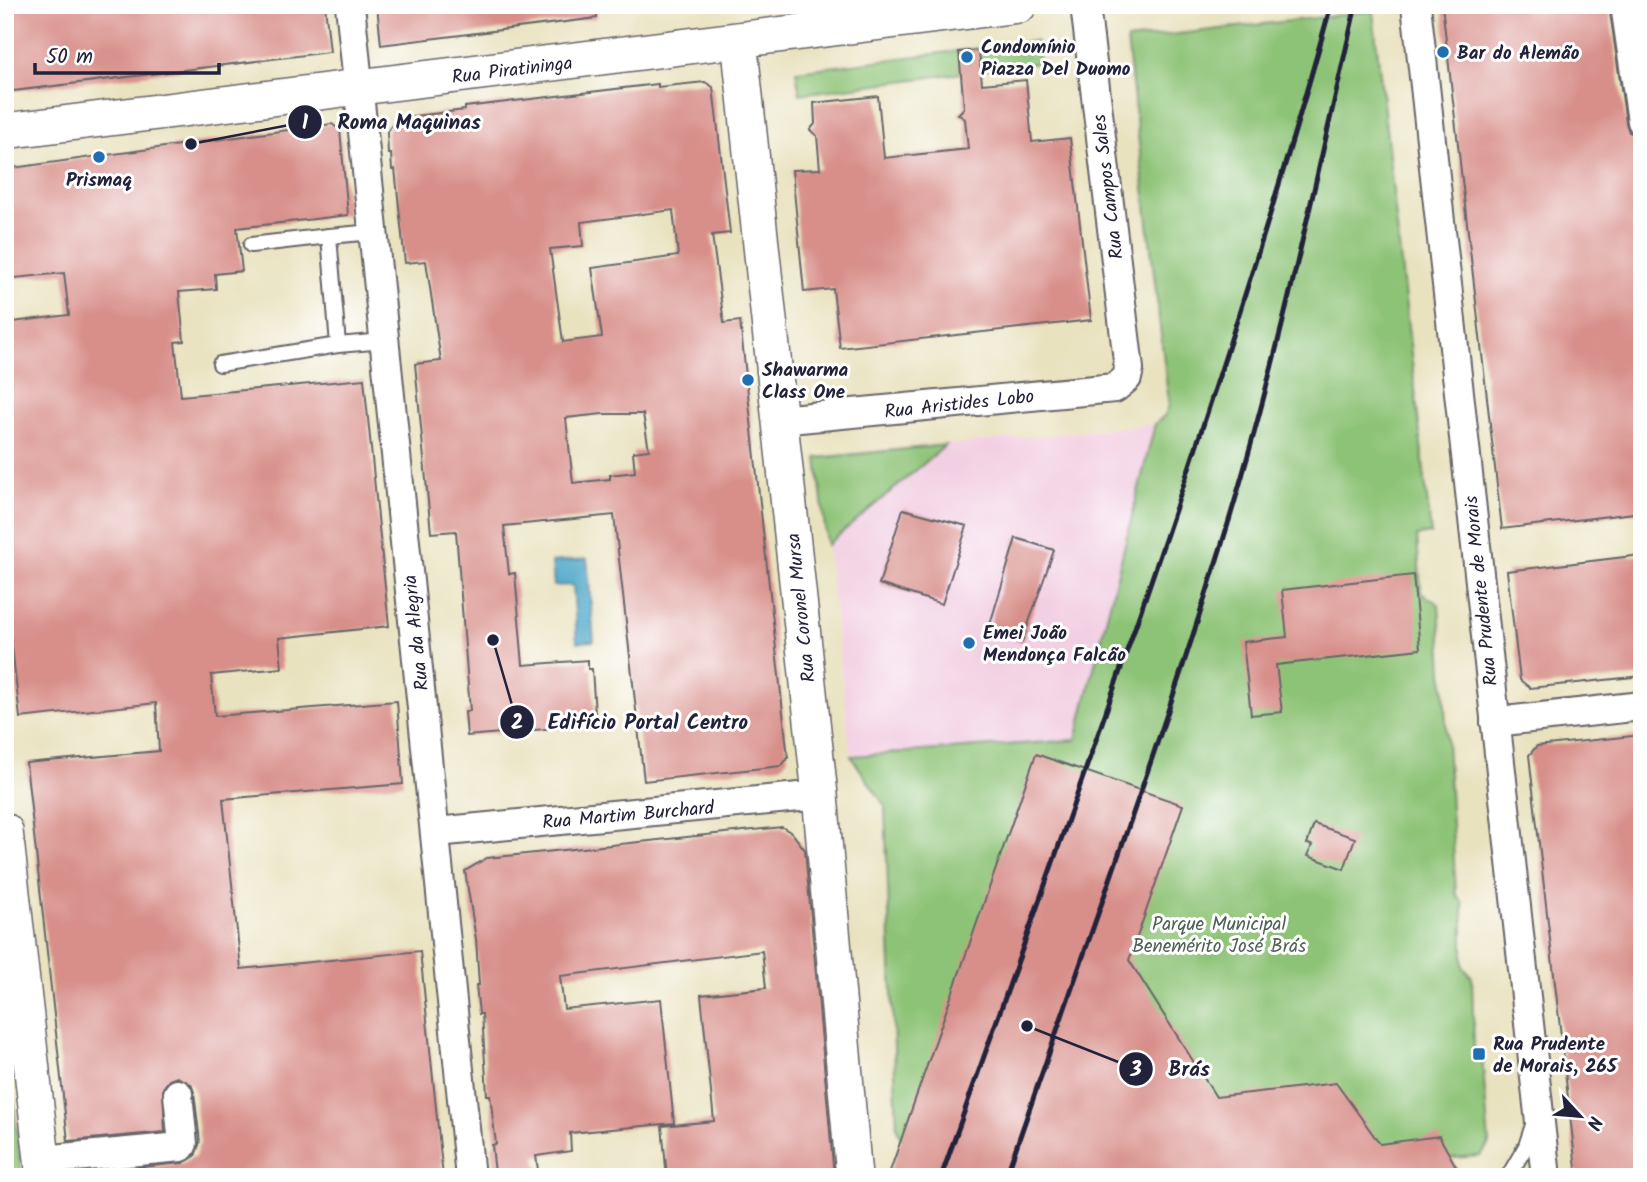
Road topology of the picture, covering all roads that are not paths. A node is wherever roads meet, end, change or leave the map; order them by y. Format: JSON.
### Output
{"nodes":[{"id":1,"x":350,"y":5,"type":"edge"},
{"id":2,"x":1018,"y":5,"type":"edge"},
{"id":3,"x":1085,"y":5,"type":"edge"},
{"id":4,"x":1416,"y":5,"type":"edge"},
{"id":5,"x":1625,"y":5,"type":"edge"},
{"id":6,"x":739,"y":40,"type":"junction"},
{"id":7,"x":358,"y":90,"type":"junction"},
{"id":8,"x":1642,"y":121,"type":"edge"},
{"id":9,"x":5,"y":131,"type":"edge"},
{"id":10,"x":373,"y":232,"type":"junction"},
{"id":11,"x":329,"y":236,"type":"junction"},
{"id":12,"x":251,"y":245,"type":"dead end"},
{"id":13,"x":384,"y":341,"type":"junction"},
{"id":14,"x":338,"y":345,"type":"junction"},
{"id":15,"x":220,"y":364,"type":"dead end"},
{"id":16,"x":1129,"y":369,"type":"joint"},
{"id":17,"x":779,"y":420,"type":"junction"},
{"id":18,"x":1642,"y":706,"type":"edge"},
{"id":19,"x":1495,"y":722,"type":"junction"},
{"id":20,"x":820,"y":795,"type":"junction"},
{"id":21,"x":5,"y":831,"type":"edge"},
{"id":22,"x":436,"y":832,"type":"junction"},
{"id":23,"x":178,"y":1094,"type":"dead end"},
{"id":24,"x":1538,"y":1110,"type":"junction"},
{"id":25,"x":43,"y":1168,"type":"edge"},
{"id":26,"x":470,"y":1177,"type":"edge"},
{"id":27,"x":854,"y":1177,"type":"edge"},
{"id":28,"x":1508,"y":1177,"type":"edge"},
{"id":29,"x":1546,"y":1177,"type":"edge"}],
"edges":[{"from":1,"to":7,"type":"street","name":"Rua da Alegria"},
{"from":2,"to":6,"type":"street","name":"Rua Piratininga"},
{"from":3,"to":16,"type":"street","name":"Rua Campos Sales"},
{"from":4,"to":19,"type":"street","name":"Rua Prudente de Morais"},
{"from":5,"to":8,"type":"street"},
{"from":6,"to":7,"type":"street","name":"Rua Piratininga"},
{"from":6,"to":17,"type":"street","name":"Rua Coronel Mursa"},
{"from":7,"to":9,"type":"street","name":"Rua Piratininga"},
{"from":7,"to":10,"type":"street","name":"Rua da Alegria"},
{"from":10,"to":11,"type":"lane"},
{"from":10,"to":13,"type":"street","name":"Rua da Alegria"},
{"from":11,"to":12,"type":"lane"},
{"from":11,"to":14,"type":"lane"},
{"from":13,"to":14,"type":"lane"},
{"from":13,"to":22,"type":"street","name":"Rua da Alegria"},
{"from":14,"to":15,"type":"lane"},
{"from":16,"to":17,"type":"street","name":"Rua Aristides Lobo"},
{"from":17,"to":20,"type":"street","name":"Rua Coronel Mursa"},
{"from":18,"to":19,"type":"street"},
{"from":19,"to":24,"type":"street","name":"Rua Prudente de Morais"},
{"from":20,"to":22,"type":"street","name":"Rua Martim Burchard"},
{"from":20,"to":27,"type":"street","name":"Rua Coronel Mursa"},
{"from":21,"to":25,"type":"street"},
{"from":22,"to":26,"type":"street","name":"Rua da Alegria"},
{"from":23,"to":25,"type":"street"},
{"from":24,"to":28,"type":"lane"},
{"from":24,"to":29,"type":"street","name":"Rua Prudente de Morais"}]}
